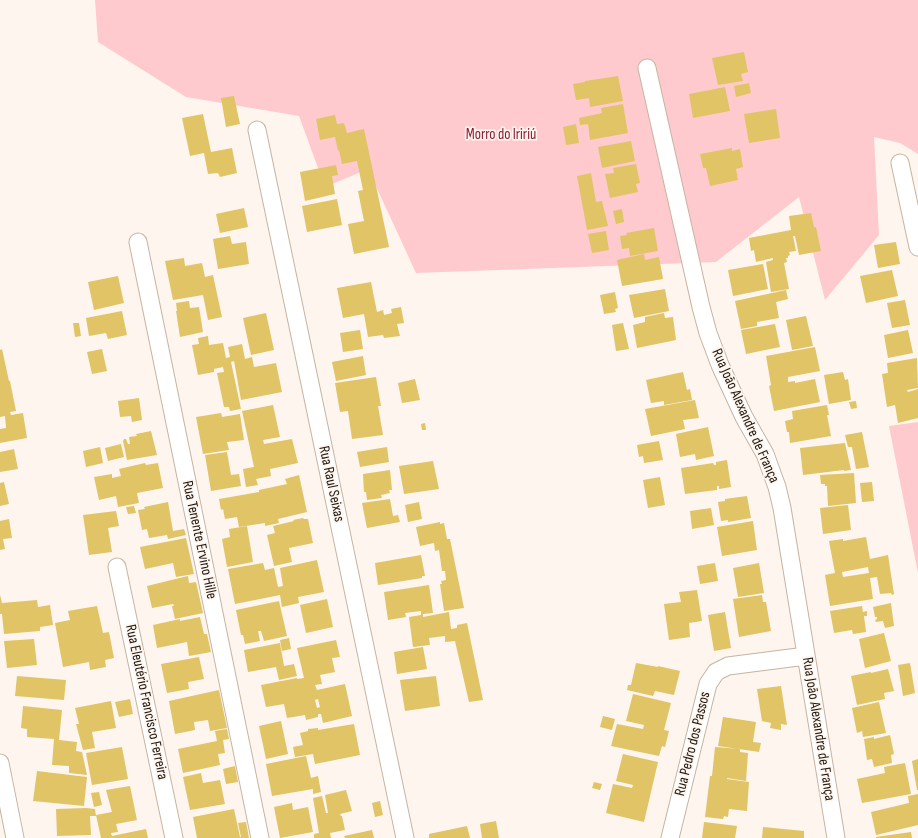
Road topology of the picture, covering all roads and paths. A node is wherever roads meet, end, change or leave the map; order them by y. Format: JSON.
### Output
{"nodes":[{"id":1,"x":647,"y":68,"type":"dead end"},
{"id":2,"x":257,"y":130,"type":"dead end"},
{"id":3,"x":900,"y":163,"type":"dead end"},
{"id":4,"x":138,"y":242,"type":"dead end"},
{"id":5,"x":918,"y":247,"type":"edge"},
{"id":6,"x":117,"y":567,"type":"dead end"},
{"id":7,"x":806,"y":656,"type":"junction"},
{"id":8,"x":0,"y":763,"type":"edge"},
{"id":9,"x":15,"y":838,"type":"edge"},
{"id":10,"x":174,"y":838,"type":"edge"},
{"id":11,"x":260,"y":838,"type":"edge"},
{"id":12,"x":405,"y":838,"type":"edge"},
{"id":13,"x":670,"y":838,"type":"edge"},
{"id":14,"x":836,"y":838,"type":"edge"}],
"edges":[{"from":1,"to":7,"type":"street","name":"Rua João Alexandre de França"},
{"from":2,"to":12,"type":"street","name":"Rua Raul Seixas"},
{"from":3,"to":5,"type":"street"},
{"from":4,"to":11,"type":"street","name":"Rua Tenente Ervino Hille"},
{"from":6,"to":10,"type":"street","name":"Rua Eleutério Francisco Ferreira"},
{"from":7,"to":13,"type":"street","name":"Rua Pedro dos Passos"},
{"from":7,"to":14,"type":"street","name":"Rua João Alexandre de França"},
{"from":8,"to":9,"type":"street"}]}
